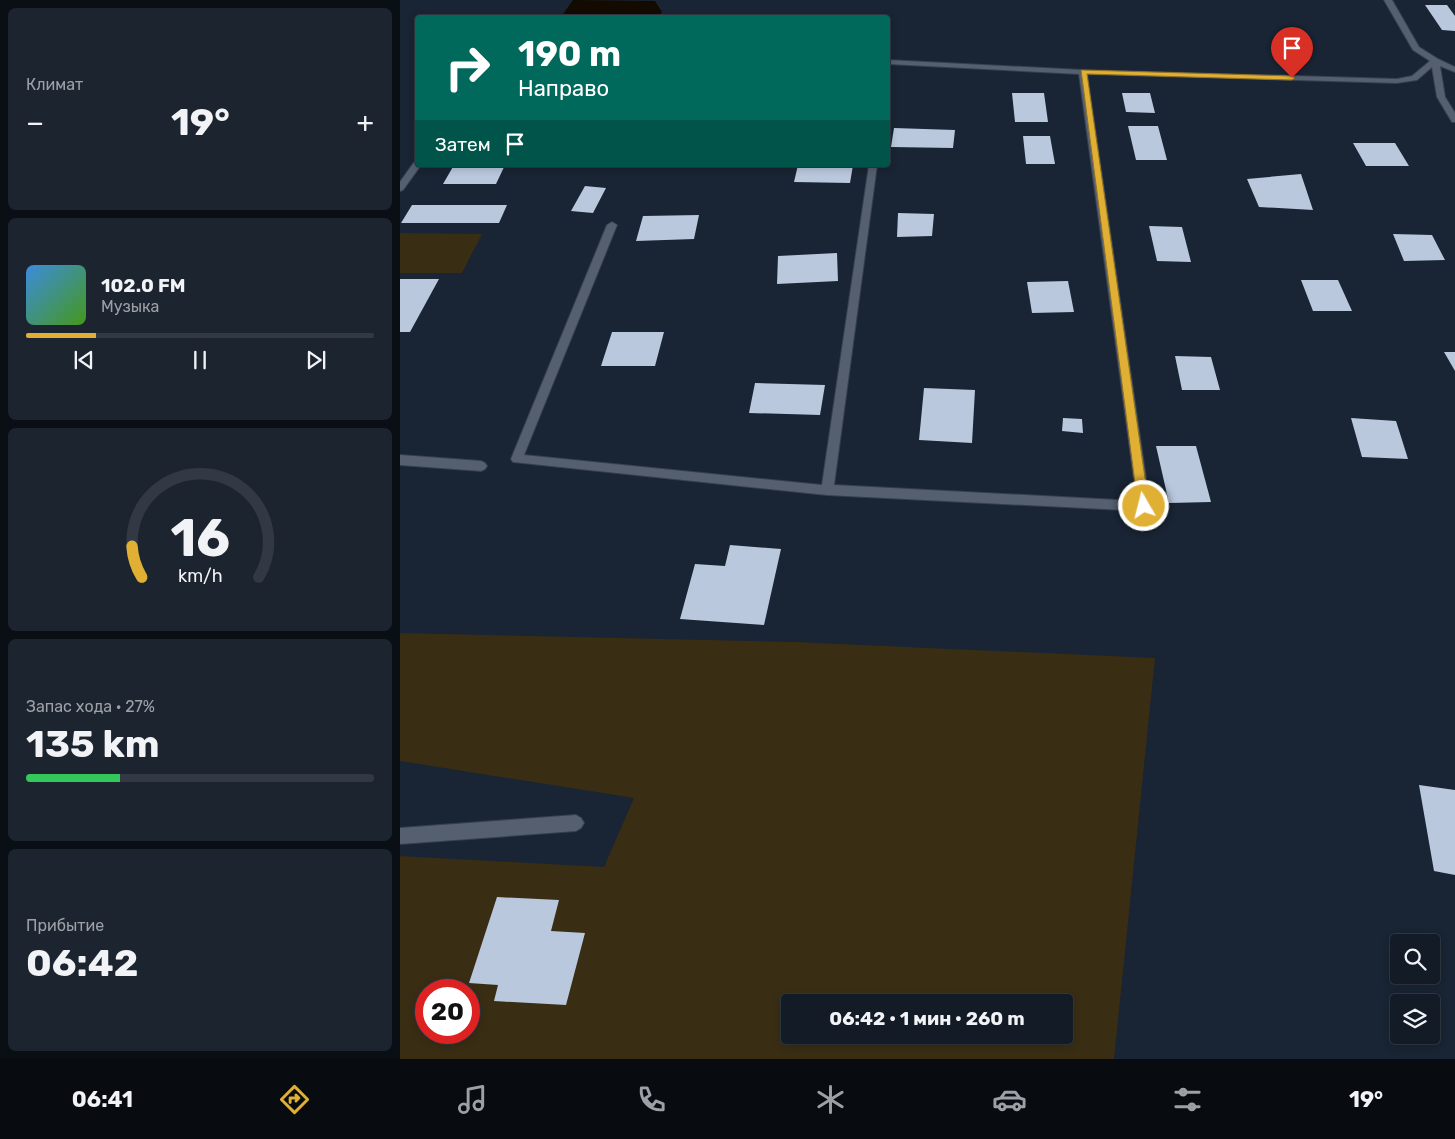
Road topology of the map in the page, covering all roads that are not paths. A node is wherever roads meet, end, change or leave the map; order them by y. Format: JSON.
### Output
{"nodes":[{"id":1,"x":1388,"y":0,"type":"edge"},
{"id":2,"x":890,"y":62,"type":"edge"},
{"id":3,"x":1435,"y":62,"type":"junction"},
{"id":4,"x":1455,"y":70,"type":"edge"},
{"id":5,"x":1083,"y":72,"type":"junction"},
{"id":6,"x":1455,"y":120,"type":"edge"},
{"id":7,"x":415,"y":167,"type":"edge"},
{"id":8,"x":873,"y":167,"type":"edge"},
{"id":9,"x":400,"y":188,"type":"edge"},
{"id":10,"x":612,"y":225,"type":"dead end"},
{"id":11,"x":400,"y":460,"type":"edge"},
{"id":12,"x":481,"y":466,"type":"dead end"},
{"id":13,"x":827,"y":490,"type":"junction"},
{"id":14,"x":576,"y":823,"type":"dead end"},
{"id":15,"x":400,"y":836,"type":"edge"}],
"edges":[{"from":1,"to":3,"type":"street"},
{"from":2,"to":5,"type":"street"},
{"from":3,"to":4,"type":"street"},
{"from":3,"to":5,"type":"street"},
{"from":3,"to":6,"type":"street"},
{"from":5,"to":13,"type":"street"},
{"from":7,"to":9,"type":"street"},
{"from":8,"to":13,"type":"street"},
{"from":10,"to":13,"type":"street"},
{"from":11,"to":12,"type":"street"},
{"from":14,"to":15,"type":"street"}]}
